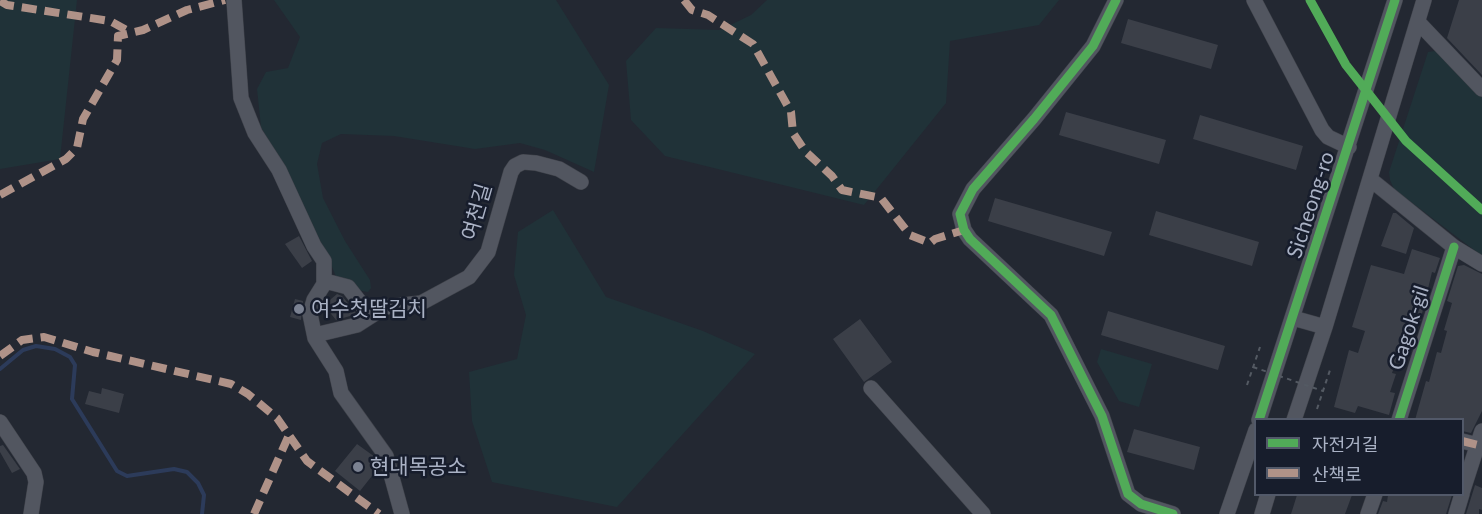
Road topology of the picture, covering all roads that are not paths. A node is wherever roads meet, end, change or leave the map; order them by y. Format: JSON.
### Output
{"nodes":[{"id":1,"x":234,"y":0,"type":"edge"},
{"id":2,"x":1116,"y":0,"type":"edge"},
{"id":3,"x":1254,"y":0,"type":"edge"},
{"id":4,"x":1395,"y":0,"type":"edge"},
{"id":5,"x":1424,"y":0,"type":"edge"},
{"id":6,"x":1418,"y":22,"type":"junction"},
{"id":7,"x":1482,"y":89,"type":"edge"},
{"id":8,"x":1349,"y":147,"type":"junction"},
{"id":9,"x":1370,"y":178,"type":"junction"},
{"id":10,"x":581,"y":183,"type":"dead end"},
{"id":11,"x":1454,"y":247,"type":"junction"},
{"id":12,"x":1482,"y":264,"type":"edge"},
{"id":13,"x":325,"y":281,"type":"junction"},
{"id":14,"x":370,"y":315,"type":"junction"},
{"id":15,"x":1293,"y":318,"type":"junction"},
{"id":16,"x":1325,"y":327,"type":"junction"},
{"id":17,"x":315,"y":335,"type":"junction"},
{"id":18,"x":871,"y":388,"type":"dead end"},
{"id":19,"x":1260,"y":418,"type":"edge"},
{"id":20,"x":1295,"y":418,"type":"edge"},
{"id":21,"x":1400,"y":418,"type":"edge"},
{"id":22,"x":0,"y":422,"type":"edge"},
{"id":23,"x":1254,"y":436,"type":"edge"},
{"id":24,"x":1474,"y":439,"type":"edge"},
{"id":25,"x":1476,"y":469,"type":"edge"},
{"id":26,"x":1464,"y":490,"type":"edge"},
{"id":27,"x":1269,"y":496,"type":"edge"},
{"id":28,"x":1375,"y":496,"type":"edge"},
{"id":29,"x":1461,"y":496,"type":"edge"},
{"id":30,"x":31,"y":514,"type":"edge"},
{"id":31,"x":402,"y":514,"type":"edge"},
{"id":32,"x":982,"y":514,"type":"edge"},
{"id":33,"x":1173,"y":514,"type":"edge"},
{"id":34,"x":1227,"y":514,"type":"edge"},
{"id":35,"x":1262,"y":514,"type":"edge"},
{"id":36,"x":1368,"y":514,"type":"edge"},
{"id":37,"x":1456,"y":514,"type":"edge"}],
"edges":[{"from":1,"to":13,"type":"street"},
{"from":2,"to":33,"type":"street"},
{"from":3,"to":8,"type":"street"},
{"from":4,"to":8,"type":"street","name":"Sicheong-ro"},
{"from":5,"to":6,"type":"street"},
{"from":6,"to":7,"type":"street"},
{"from":6,"to":9,"type":"street"},
{"from":8,"to":15,"type":"street","name":"Sicheong-ro"},
{"from":9,"to":11,"type":"street"},
{"from":9,"to":16,"type":"street"},
{"from":10,"to":14,"type":"street","name":"여천길"},
{"from":11,"to":12,"type":"street"},
{"from":11,"to":21,"type":"street","name":"Gagok-gil"},
{"from":13,"to":14,"type":"street"},
{"from":13,"to":17,"type":"street"},
{"from":14,"to":17,"type":"street","name":"여천길"},
{"from":15,"to":16,"type":"street"},
{"from":15,"to":19,"type":"street","name":"Sicheong-ro"},
{"from":16,"to":20,"type":"street"},
{"from":17,"to":31,"type":"street"},
{"from":18,"to":32,"type":"street"},
{"from":22,"to":30,"type":"street"},
{"from":23,"to":34,"type":"street"},
{"from":24,"to":25,"type":"street"},
{"from":25,"to":26,"type":"street"},
{"from":27,"to":35,"type":"street"},
{"from":28,"to":36,"type":"street"},
{"from":29,"to":37,"type":"street"}]}
